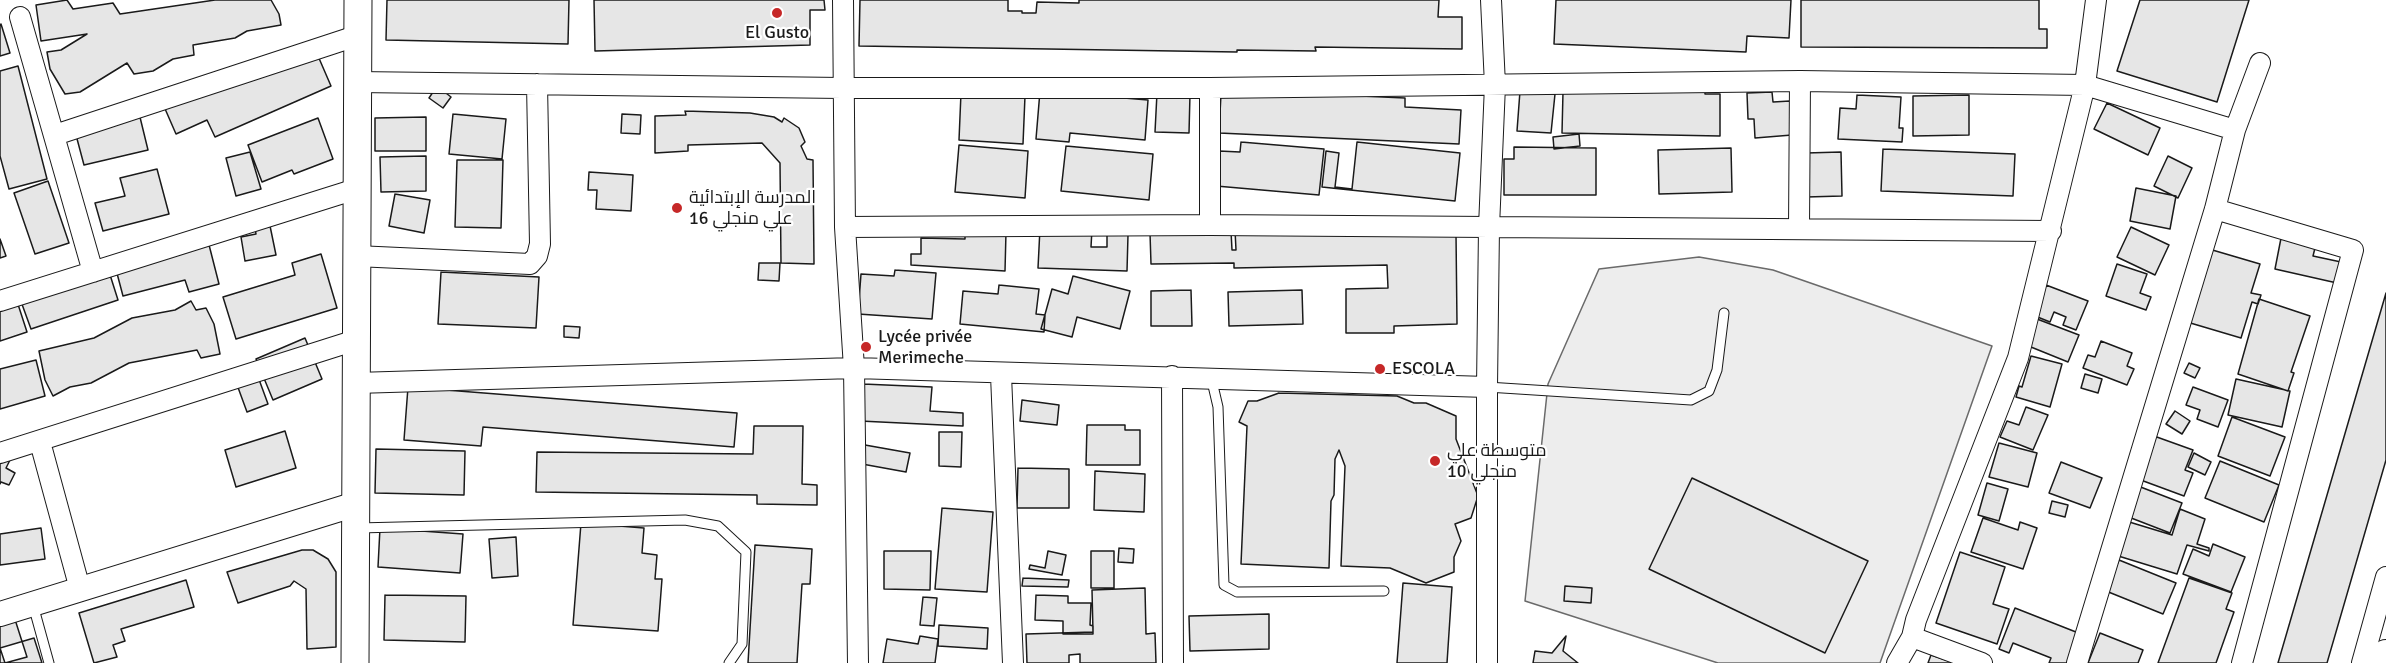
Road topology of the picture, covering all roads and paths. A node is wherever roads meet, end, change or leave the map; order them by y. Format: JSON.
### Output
{"nodes":[{"id":1,"x":358,"y":0,"type":"edge"},
{"id":2,"x":843,"y":0,"type":"edge"},
{"id":3,"x":1491,"y":0,"type":"edge"},
{"id":4,"x":2096,"y":0,"type":"edge"},
{"id":5,"x":20,"y":17,"type":"dead end"},
{"id":6,"x":357,"y":36,"type":"junction"},
{"id":7,"x":2260,"y":63,"type":"dead end"},
{"id":8,"x":1800,"y":81,"type":"junction"},
{"id":9,"x":356,"y":82,"type":"junction"},
{"id":10,"x":537,"y":84,"type":"junction"},
{"id":11,"x":1495,"y":85,"type":"junction"},
{"id":12,"x":2085,"y":85,"type":"junction"},
{"id":13,"x":842,"y":88,"type":"junction"},
{"id":14,"x":1210,"y":88,"type":"junction"},
{"id":15,"x":2235,"y":130,"type":"junction"},
{"id":16,"x":55,"y":135,"type":"junction"},
{"id":17,"x":356,"y":189,"type":"junction"},
{"id":18,"x":2215,"y":208,"type":"junction"},
{"id":19,"x":1210,"y":225,"type":"junction"},
{"id":20,"x":845,"y":227,"type":"junction"},
{"id":21,"x":1489,"y":227,"type":"junction"},
{"id":22,"x":1799,"y":228,"type":"junction"},
{"id":23,"x":2051,"y":231,"type":"junction"},
{"id":24,"x":356,"y":256,"type":"junction"},
{"id":25,"x":93,"y":272,"type":"junction"},
{"id":26,"x":0,"y":301,"type":"edge"},
{"id":27,"x":1724,"y":313,"type":"dead end"},
{"id":28,"x":356,"y":340,"type":"junction"},
{"id":29,"x":854,"y":368,"type":"junction"},
{"id":30,"x":1001,"y":375,"type":"junction"},
{"id":31,"x":1172,"y":376,"type":"junction"},
{"id":32,"x":1211,"y":377,"type":"junction"},
{"id":33,"x":356,"y":383,"type":"junction"},
{"id":34,"x":1487,"y":387,"type":"junction"},
{"id":35,"x":39,"y":442,"type":"junction"},
{"id":36,"x":0,"y":453,"type":"edge"},
{"id":37,"x":356,"y":516,"type":"junction"},
{"id":38,"x":2386,"y":577,"type":"edge"},
{"id":39,"x":80,"y":589,"type":"junction"},
{"id":40,"x":1384,"y":591,"type":"dead end"},
{"id":41,"x":33,"y":604,"type":"junction"},
{"id":42,"x":0,"y":614,"type":"edge"},
{"id":43,"x":1912,"y":637,"type":"junction"},
{"id":44,"x":2386,"y":655,"type":"edge"},
{"id":45,"x":49,"y":663,"type":"edge"},
{"id":46,"x":355,"y":663,"type":"edge"},
{"id":47,"x":729,"y":663,"type":"edge"},
{"id":48,"x":858,"y":663,"type":"edge"},
{"id":49,"x":1013,"y":663,"type":"edge"},
{"id":50,"x":1173,"y":663,"type":"edge"},
{"id":51,"x":1487,"y":663,"type":"edge"},
{"id":52,"x":1898,"y":663,"type":"edge"},
{"id":53,"x":1982,"y":663,"type":"edge"},
{"id":54,"x":2077,"y":663,"type":"edge"},
{"id":55,"x":2241,"y":663,"type":"edge"},
{"id":56,"x":2362,"y":663,"type":"edge"},
{"id":57,"x":2384,"y":663,"type":"edge"}],
"edges":[{"from":1,"to":6,"type":"main road"},
{"from":2,"to":13,"type":"street"},
{"from":3,"to":11,"type":"street"},
{"from":4,"to":12,"type":"street"},
{"from":5,"to":16,"type":"street"},
{"from":6,"to":9,"type":"main road"},
{"from":6,"to":16,"type":"street"},
{"from":7,"to":15,"type":"street"},
{"from":8,"to":11,"type":"street"},
{"from":8,"to":12,"type":"street"},
{"from":8,"to":22,"type":"street"},
{"from":9,"to":10,"type":"street"},
{"from":9,"to":17,"type":"main road"},
{"from":10,"to":13,"type":"street"},
{"from":10,"to":24,"type":"street"},
{"from":11,"to":14,"type":"street"},
{"from":11,"to":21,"type":"street"},
{"from":12,"to":15,"type":"street"},
{"from":12,"to":23,"type":"street"},
{"from":13,"to":14,"type":"street"},
{"from":13,"to":20,"type":"street"},
{"from":14,"to":19,"type":"street"},
{"from":15,"to":18,"type":"street"},
{"from":16,"to":25,"type":"street"},
{"from":17,"to":24,"type":"main road"},
{"from":17,"to":25,"type":"street"},
{"from":18,"to":54,"type":"street"},
{"from":18,"to":55,"type":"street"},
{"from":19,"to":20,"type":"street"},
{"from":19,"to":21,"type":"street"},
{"from":20,"to":29,"type":"street"},
{"from":21,"to":22,"type":"street"},
{"from":21,"to":34,"type":"street"},
{"from":22,"to":23,"type":"street"},
{"from":23,"to":43,"type":"street"},
{"from":24,"to":28,"type":"main road"},
{"from":25,"to":26,"type":"street"},
{"from":27,"to":34,"type":"lane"},
{"from":28,"to":33,"type":"main road"},
{"from":28,"to":35,"type":"street"},
{"from":29,"to":30,"type":"street"},
{"from":29,"to":33,"type":"street"},
{"from":29,"to":48,"type":"street"},
{"from":30,"to":31,"type":"street"},
{"from":30,"to":49,"type":"street"},
{"from":31,"to":32,"type":"street"},
{"from":31,"to":50,"type":"street"},
{"from":32,"to":34,"type":"street"},
{"from":32,"to":40,"type":"lane"},
{"from":33,"to":37,"type":"main road"},
{"from":34,"to":51,"type":"street"},
{"from":35,"to":36,"type":"street"},
{"from":35,"to":39,"type":"street"},
{"from":37,"to":39,"type":"street"},
{"from":37,"to":46,"type":"main road"},
{"from":37,"to":47,"type":"lane"},
{"from":38,"to":56,"type":"street"},
{"from":39,"to":41,"type":"street"},
{"from":41,"to":42,"type":"street"},
{"from":41,"to":45,"type":"lane"},
{"from":43,"to":52,"type":"street"},
{"from":43,"to":53,"type":"street"},
{"from":44,"to":57,"type":"main road"}]}
